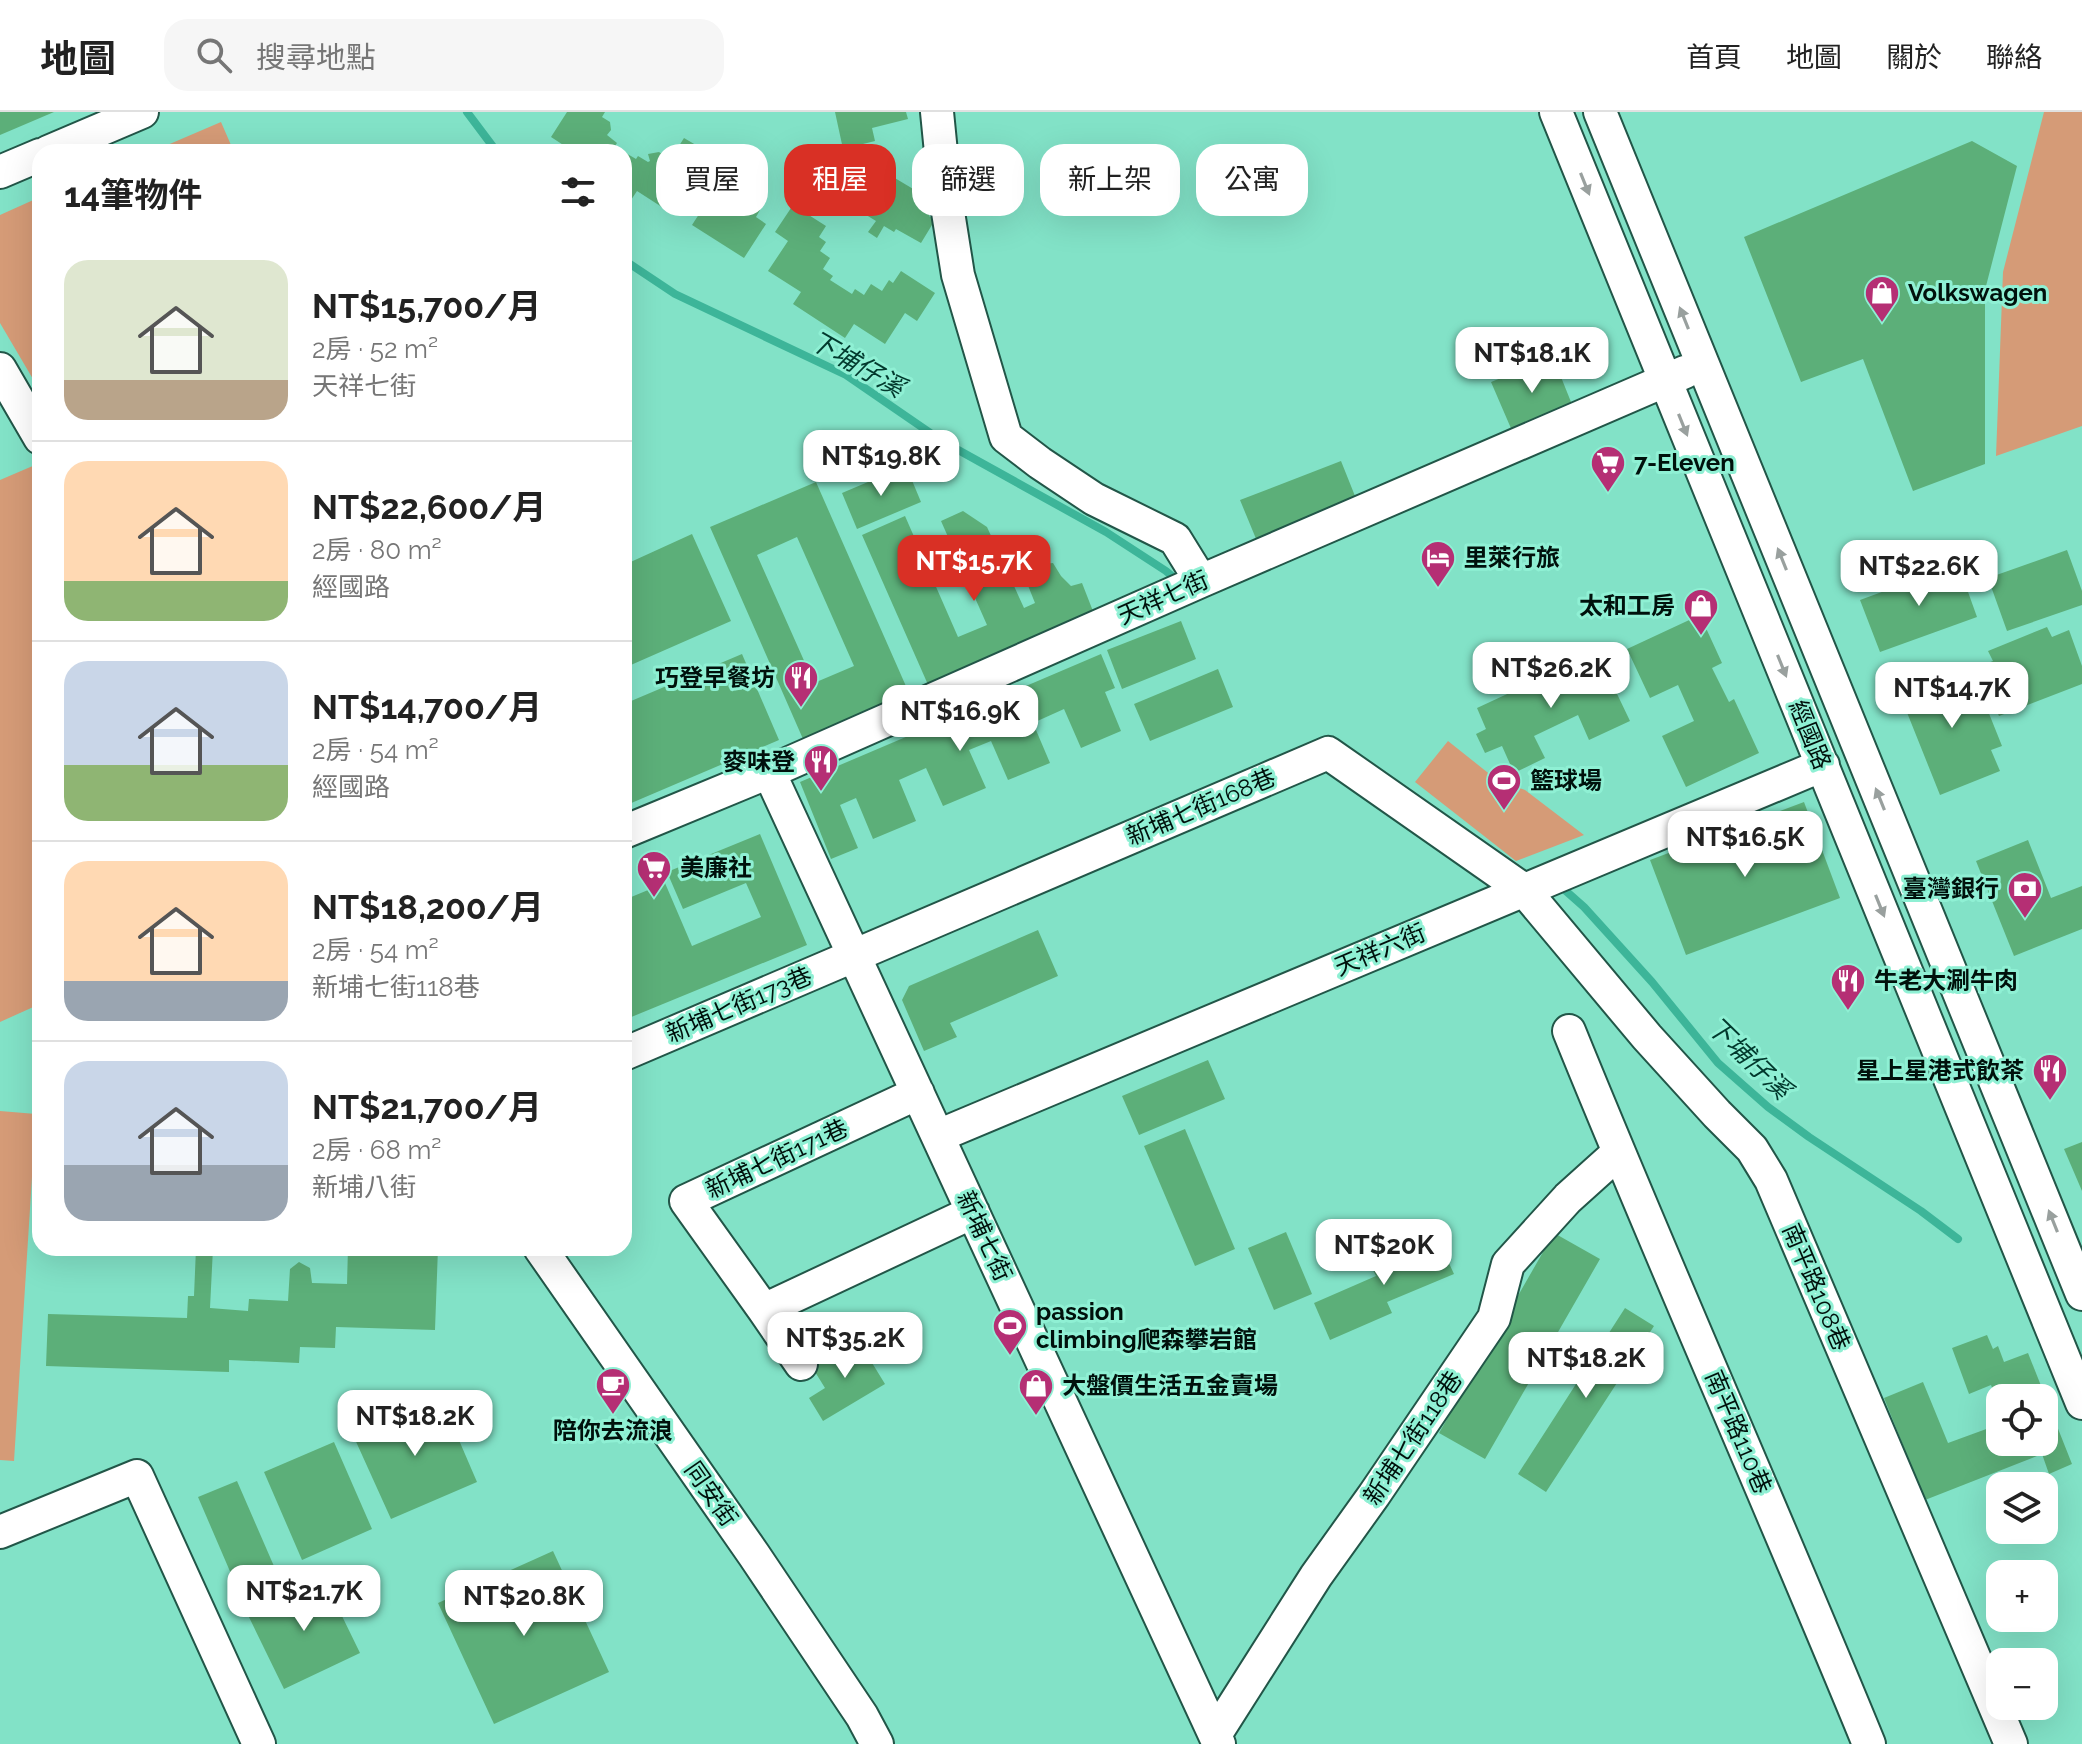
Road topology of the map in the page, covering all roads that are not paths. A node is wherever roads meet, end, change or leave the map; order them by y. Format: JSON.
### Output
{"nodes":[{"id":1,"x":142,"y":112,"type":"edge"},
{"id":2,"x":937,"y":112,"type":"edge"},
{"id":3,"x":1556,"y":112,"type":"edge"},
{"id":4,"x":1600,"y":112,"type":"edge"},
{"id":5,"x":96,"y":143,"type":"edge"},
{"id":6,"x":32,"y":158,"type":"edge"},
{"id":7,"x":0,"y":172,"type":"edge"},
{"id":8,"x":1703,"y":365,"type":"junction"},
{"id":9,"x":0,"y":369,"type":"edge"},
{"id":10,"x":1665,"y":380,"type":"junction"},
{"id":11,"x":32,"y":424,"type":"edge"},
{"id":12,"x":1188,"y":587,"type":"junction"},
{"id":13,"x":1823,"y":765,"type":"junction"},
{"id":14,"x":769,"y":772,"type":"junction"},
{"id":15,"x":632,"y":829,"type":"edge"},
{"id":16,"x":1530,"y":888,"type":"junction"},
{"id":17,"x":855,"y":956,"type":"junction"},
{"id":18,"x":1569,"y":1031,"type":"dead end"},
{"id":19,"x":632,"y":1051,"type":"edge"},
{"id":20,"x":918,"y":1093,"type":"junction"},
{"id":21,"x":938,"y":1136,"type":"junction"},
{"id":22,"x":1618,"y":1153,"type":"junction"},
{"id":23,"x":973,"y":1212,"type":"junction"},
{"id":24,"x":546,"y":1256,"type":"edge"},
{"id":25,"x":2082,"y":1294,"type":"edge"},
{"id":26,"x":764,"y":1310,"type":"junction"},
{"id":27,"x":801,"y":1364,"type":"dead end"},
{"id":28,"x":2082,"y":1403,"type":"edge"},
{"id":29,"x":0,"y":1532,"type":"edge"},
{"id":30,"x":1217,"y":1740,"type":"edge"},
{"id":31,"x":259,"y":1744,"type":"edge"},
{"id":32,"x":877,"y":1744,"type":"edge"},
{"id":33,"x":1869,"y":1744,"type":"edge"},
{"id":34,"x":2011,"y":1744,"type":"edge"},
{"id":35,"x":2022,"y":1744,"type":"edge"},
{"id":36,"x":2035,"y":1744,"type":"edge"}],
"edges":[{"from":1,"to":5,"type":"street"},
{"from":2,"to":12,"type":"street"},
{"from":3,"to":10,"type":"street","name":"經國路","one_way":true},
{"from":8,"to":4,"type":"street","name":"經國路","one_way":true},
{"from":6,"to":7,"type":"street"},
{"from":8,"to":10,"type":"street","name":"天祥七街"},
{"from":25,"to":8,"type":"street","name":"經國路","one_way":true},
{"from":9,"to":11,"type":"street"},
{"from":10,"to":12,"type":"street","name":"天祥七街"},
{"from":10,"to":13,"type":"street","name":"經國路","one_way":true},
{"from":12,"to":14,"type":"street","name":"天祥七街"},
{"from":13,"to":16,"type":"street","name":"天祥六街"},
{"from":13,"to":28,"type":"street","name":"經國路","one_way":true},
{"from":14,"to":15,"type":"street","name":"天祥七街"},
{"from":14,"to":17,"type":"street","name":"新埔七街"},
{"from":16,"to":17,"type":"street","name":"新埔七街168巷"},
{"from":16,"to":21,"type":"street","name":"天祥六街"},
{"from":16,"to":34,"type":"street","name":"南平路108巷"},
{"from":17,"to":19,"type":"street","name":"新埔七街173巷"},
{"from":17,"to":20,"type":"street","name":"新埔七街"},
{"from":18,"to":22,"type":"street","name":"南平路110巷"},
{"from":20,"to":21,"type":"street","name":"新埔七街"},
{"from":20,"to":26,"type":"street","name":"新埔七街171巷"},
{"from":21,"to":23,"type":"street","name":"新埔七街"},
{"from":22,"to":30,"type":"street","name":"新埔七街118巷"},
{"from":22,"to":33,"type":"street","name":"南平路110巷"},
{"from":23,"to":26,"type":"street"},
{"from":23,"to":30,"type":"street","name":"新埔七街"},
{"from":24,"to":32,"type":"street","name":"同安街"},
{"from":26,"to":27,"type":"street","name":"新埔七街171巷"},
{"from":29,"to":31,"type":"street"},
{"from":35,"to":36,"type":"street"}]}
